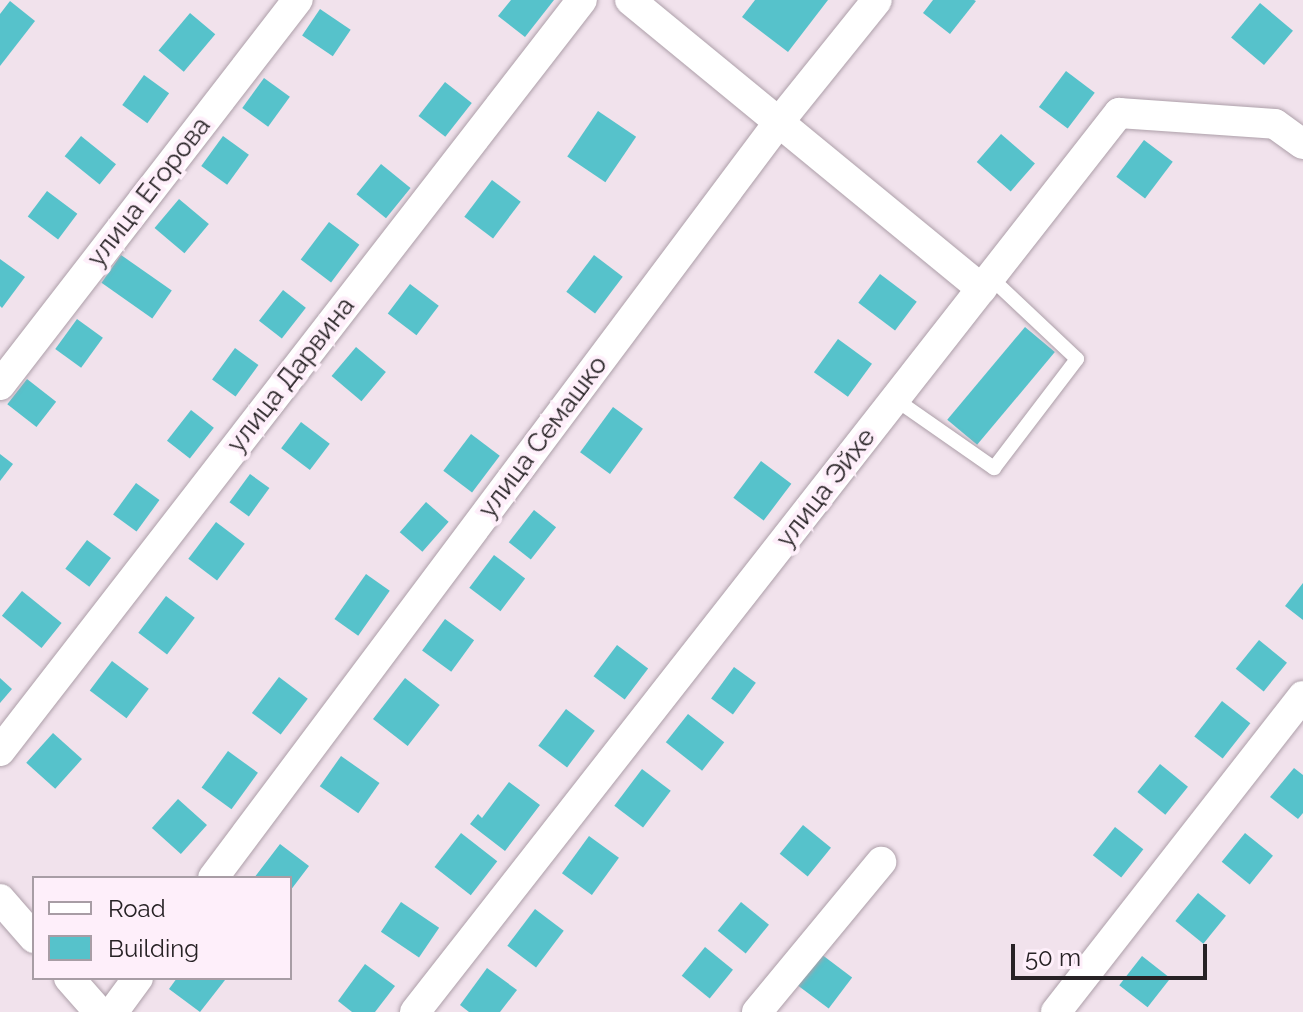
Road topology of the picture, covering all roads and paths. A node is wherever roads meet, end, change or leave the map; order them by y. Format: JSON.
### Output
{"nodes":[{"id":1,"x":298,"y":0,"type":"edge"},
{"id":2,"x":582,"y":0,"type":"edge"},
{"id":3,"x":630,"y":0,"type":"edge"},
{"id":4,"x":877,"y":0,"type":"edge"},
{"id":5,"x":779,"y":122,"type":"junction"},
{"id":6,"x":1303,"y":144,"type":"edge"},
{"id":7,"x":986,"y":284,"type":"junction"},
{"id":8,"x":0,"y":385,"type":"edge"},
{"id":9,"x":895,"y":399,"type":"junction"},
{"id":10,"x":1303,"y":696,"type":"edge"},
{"id":11,"x":0,"y":751,"type":"edge"},
{"id":12,"x":881,"y":862,"type":"dead end"},
{"id":13,"x":214,"y":876,"type":"edge"},
{"id":14,"x":0,"y":899,"type":"edge"},
{"id":15,"x":32,"y":936,"type":"edge"},
{"id":16,"x":71,"y":980,"type":"edge"},
{"id":17,"x":137,"y":980,"type":"edge"},
{"id":18,"x":99,"y":1012,"type":"edge"},
{"id":19,"x":113,"y":1012,"type":"edge"},
{"id":20,"x":415,"y":1012,"type":"edge"},
{"id":21,"x":757,"y":1012,"type":"edge"},
{"id":22,"x":1056,"y":1012,"type":"edge"}],
"edges":[{"from":1,"to":8,"type":"street","name":"улица Егорова"},
{"from":2,"to":11,"type":"street","name":"улица Дарвина"},
{"from":3,"to":5,"type":"street"},
{"from":4,"to":5,"type":"street","name":"улица Семашко"},
{"from":5,"to":7,"type":"street"},
{"from":5,"to":13,"type":"street","name":"улица Семашко"},
{"from":6,"to":7,"type":"street","name":"улица Эйхе"},
{"from":7,"to":9,"type":"street","name":"улица Эйхе"},
{"from":7,"to":9,"type":"lane"},
{"from":9,"to":20,"type":"street","name":"улица Эйхе"},
{"from":10,"to":22,"type":"street"},
{"from":12,"to":21,"type":"street"},
{"from":14,"to":15,"type":"street"},
{"from":16,"to":18,"type":"street"},
{"from":17,"to":19,"type":"street"}]}
